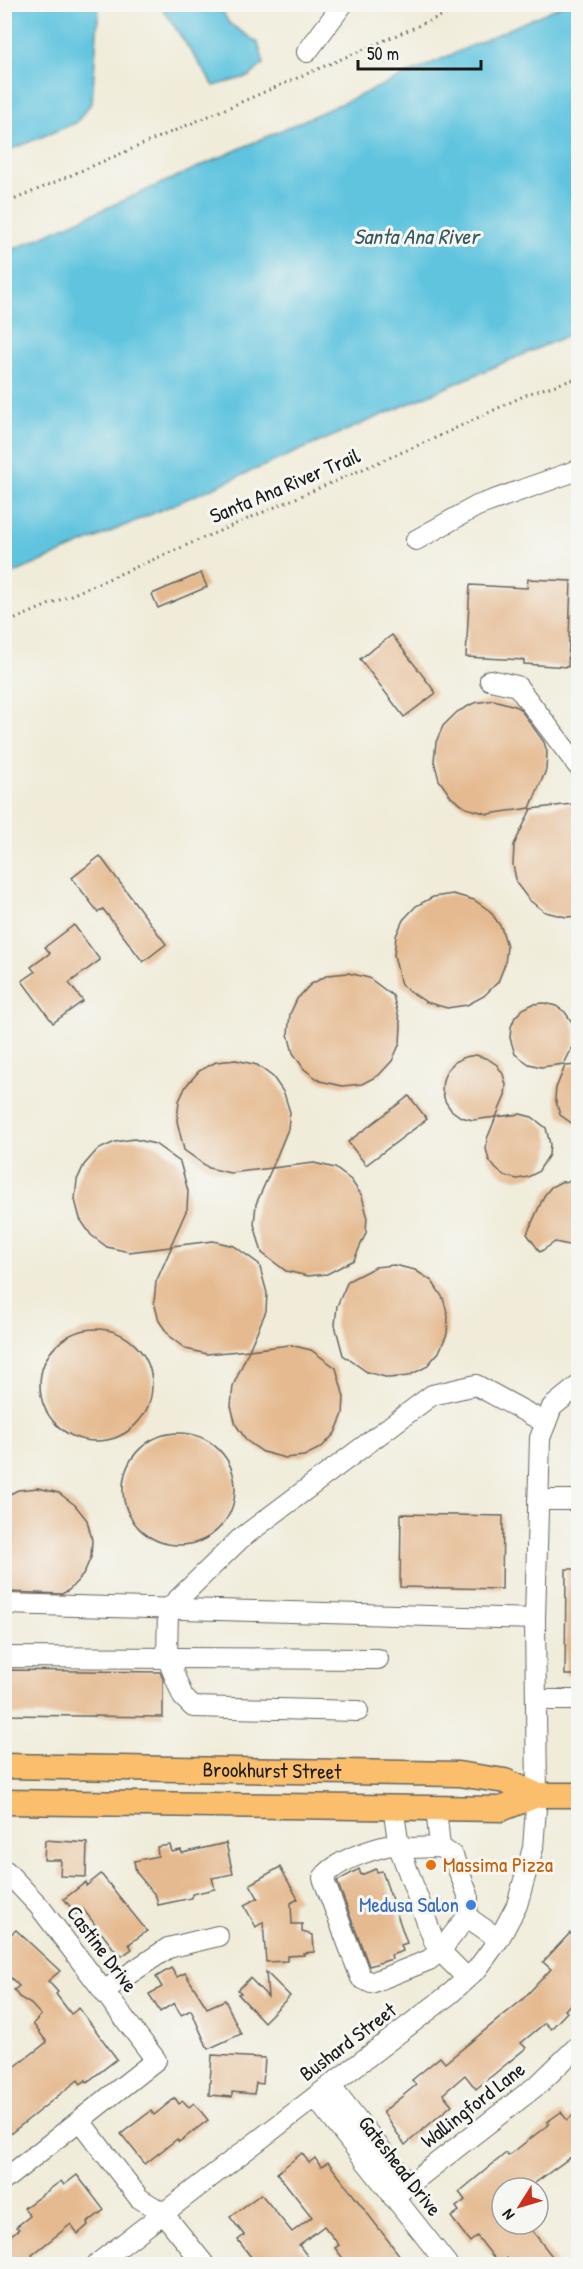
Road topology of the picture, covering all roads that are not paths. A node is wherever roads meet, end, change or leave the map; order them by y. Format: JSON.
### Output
{"nodes":[{"id":1,"x":344,"y":4,"type":"edge"},
{"id":2,"x":307,"y":52,"type":"dead end"},
{"id":3,"x":579,"y":470,"type":"edge"},
{"id":4,"x":416,"y":540,"type":"dead end"},
{"id":5,"x":490,"y":680,"type":"dead end"},
{"id":6,"x":579,"y":766,"type":"edge"},
{"id":7,"x":579,"y":1386,"type":"edge"},
{"id":8,"x":546,"y":1423,"type":"junction"},
{"id":9,"x":538,"y":1500,"type":"junction"},
{"id":10,"x":579,"y":1500,"type":"edge"},
{"id":11,"x":4,"y":1604,"type":"edge"},
{"id":12,"x":168,"y":1609,"type":"junction"},
{"id":13,"x":535,"y":1619,"type":"junction"},
{"id":14,"x":167,"y":1657,"type":"junction"},
{"id":15,"x":4,"y":1658,"type":"edge"},
{"id":16,"x":378,"y":1659,"type":"dead end"},
{"id":17,"x":536,"y":1700,"type":"junction"},
{"id":18,"x":579,"y":1700,"type":"edge"},
{"id":19,"x":358,"y":1711,"type":"dead end"},
{"id":20,"x":4,"y":1766,"type":"edge"},
{"id":21,"x":537,"y":1795,"type":"junction"},
{"id":22,"x":579,"y":1795,"type":"edge"},
{"id":23,"x":4,"y":1802,"type":"edge"},
{"id":24,"x":393,"y":1807,"type":"junction"},
{"id":25,"x":436,"y":1808,"type":"junction"},
{"id":26,"x":399,"y":1847,"type":"junction"},
{"id":27,"x":440,"y":1847,"type":"junction"},
{"id":28,"x":6,"y":1871,"type":"edge"},
{"id":29,"x":467,"y":1917,"type":"junction"},
{"id":30,"x":218,"y":1936,"type":"dead end"},
{"id":31,"x":499,"y":1939,"type":"junction"},
{"id":32,"x":440,"y":1952,"type":"junction"},
{"id":33,"x":467,"y":1978,"type":"junction"},
{"id":34,"x":105,"y":1990,"type":"junction"},
{"id":35,"x":579,"y":2046,"type":"edge"},
{"id":36,"x":323,"y":2091,"type":"junction"},
{"id":37,"x":80,"y":2121,"type":"junction"},
{"id":38,"x":4,"y":2180,"type":"edge"},
{"id":39,"x":409,"y":2185,"type":"junction"},
{"id":40,"x":393,"y":2197,"type":"junction"},
{"id":41,"x":163,"y":2213,"type":"junction"},
{"id":42,"x":96,"y":2265,"type":"edge"},
{"id":43,"x":204,"y":2265,"type":"edge"},
{"id":44,"x":447,"y":2265,"type":"edge"}],
"edges":[{"from":1,"to":2,"type":"street"},
{"from":3,"to":4,"type":"street"},
{"from":5,"to":6,"type":"street"},
{"from":7,"to":8,"type":"street"},
{"from":8,"to":9,"type":"street","name":"Bushard Street"},
{"from":8,"to":12,"type":"street"},
{"from":9,"to":10,"type":"street"},
{"from":9,"to":13,"type":"street","name":"Bushard Street"},
{"from":11,"to":12,"type":"street"},
{"from":12,"to":13,"type":"street"},
{"from":12,"to":14,"type":"street"},
{"from":13,"to":17,"type":"street","name":"Bushard Street"},
{"from":14,"to":15,"type":"street"},
{"from":14,"to":16,"type":"street"},
{"from":14,"to":19,"type":"street"},
{"from":17,"to":18,"type":"street"},
{"from":17,"to":21,"type":"street","name":"Bushard Street"},
{"from":20,"to":21,"type":"main road","name":"Brookhurst Street"},
{"from":21,"to":22,"type":"main road","name":"Brookhurst Street"},
{"from":21,"to":25,"type":"main road","name":"Brookhurst Street"},
{"from":21,"to":31,"type":"street","name":"Bushard Street"},
{"from":23,"to":24,"type":"main road","name":"Brookhurst Street"},
{"from":24,"to":25,"type":"main road","name":"Brookhurst Street"},
{"from":24,"to":26,"type":"street"},
{"from":25,"to":27,"type":"street"},
{"from":26,"to":27,"type":"street"},
{"from":26,"to":32,"type":"street"},
{"from":26,"to":32,"type":"street"},
{"from":27,"to":29,"type":"street"},
{"from":28,"to":34,"type":"street","name":"Castine Drive"},
{"from":29,"to":31,"type":"street"},
{"from":29,"to":32,"type":"street"},
{"from":30,"to":34,"type":"street"},
{"from":31,"to":33,"type":"street","name":"Bushard Street"},
{"from":32,"to":33,"type":"street"},
{"from":33,"to":36,"type":"street","name":"Bushard Street"},
{"from":34,"to":37,"type":"street","name":"Castine Drive"},
{"from":35,"to":39,"type":"street","name":"Wallingford Lane"},
{"from":36,"to":39,"type":"street","name":"Gateshead Drive"},
{"from":36,"to":40,"type":"street","name":"Gateshead Drive"},
{"from":36,"to":41,"type":"street","name":"Bushard Street"},
{"from":37,"to":38,"type":"street"},
{"from":37,"to":41,"type":"street"},
{"from":39,"to":40,"type":"street","name":"Wallingford Lane"},
{"from":40,"to":44,"type":"street","name":"Gateshead Drive"},
{"from":41,"to":42,"type":"street","name":"Bushard Street"},
{"from":41,"to":43,"type":"street"}]}
